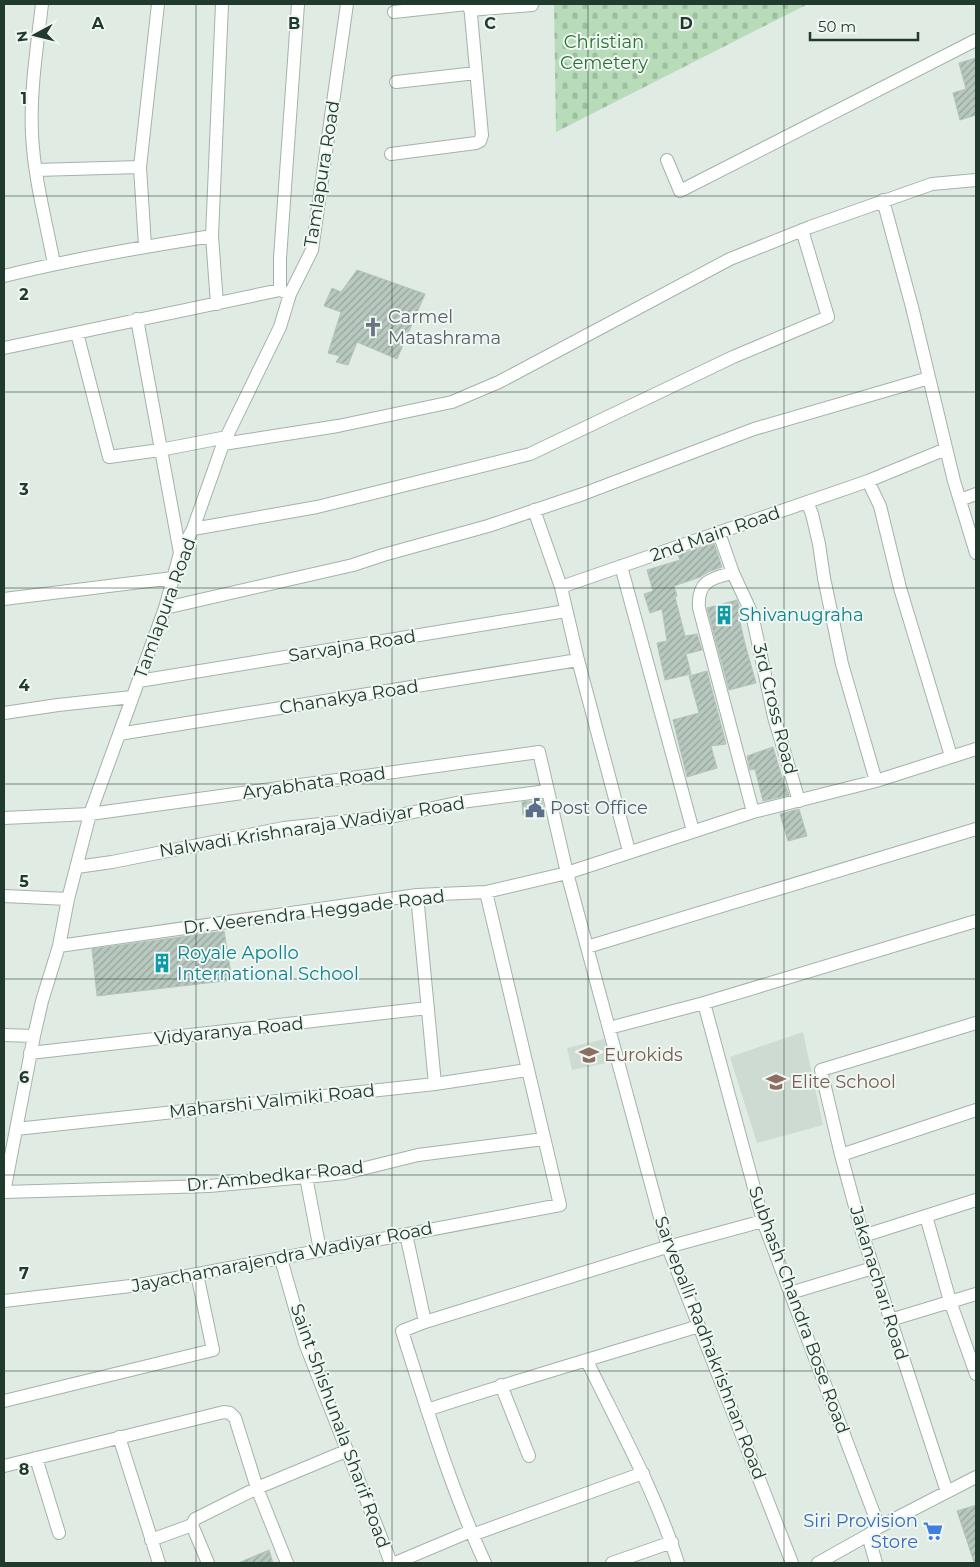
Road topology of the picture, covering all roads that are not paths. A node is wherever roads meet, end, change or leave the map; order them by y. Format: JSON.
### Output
{"nodes":[{"id":1,"x":42,"y":4,"type":"edge"},
{"id":2,"x":158,"y":4,"type":"edge"},
{"id":3,"x":222,"y":4,"type":"edge"},
{"id":4,"x":298,"y":4,"type":"edge"},
{"id":5,"x":348,"y":4,"type":"edge"},
{"id":6,"x":532,"y":5,"type":"dead end"},
{"id":7,"x":469,"y":6,"type":"edge"},
{"id":8,"x":394,"y":12,"type":"dead end"},
{"id":9,"x":976,"y":40,"type":"edge"},
{"id":10,"x":476,"y":73,"type":"junction"},
{"id":11,"x":396,"y":82,"type":"dead end"},
{"id":12,"x":391,"y":154,"type":"dead end"},
{"id":13,"x":667,"y":160,"type":"dead end"},
{"id":14,"x":140,"y":167,"type":"junction"},
{"id":15,"x":36,"y":170,"type":"junction"},
{"id":16,"x":976,"y":180,"type":"edge"},
{"id":17,"x":882,"y":200,"type":"junction"},
{"id":18,"x":802,"y":230,"type":"junction"},
{"id":19,"x":212,"y":236,"type":"junction"},
{"id":20,"x":145,"y":246,"type":"junction"},
{"id":21,"x":54,"y":264,"type":"junction"},
{"id":22,"x":4,"y":276,"type":"edge"},
{"id":23,"x":285,"y":292,"type":"junction"},
{"id":24,"x":217,"y":304,"type":"junction"},
{"id":25,"x":137,"y":320,"type":"junction"},
{"id":26,"x":77,"y":333,"type":"junction"},
{"id":27,"x":4,"y":348,"type":"edge"},
{"id":28,"x":929,"y":378,"type":"junction"},
{"id":29,"x":225,"y":440,"type":"junction"},
{"id":30,"x":946,"y":449,"type":"junction"},
{"id":31,"x":160,"y":450,"type":"junction"},
{"id":32,"x":868,"y":481,"type":"junction"},
{"id":33,"x":976,"y":494,"type":"edge"},
{"id":34,"x":960,"y":500,"type":"junction"},
{"id":35,"x":807,"y":502,"type":"junction"},
{"id":36,"x":534,"y":510,"type":"junction"},
{"id":37,"x":193,"y":529,"type":"junction"},
{"id":38,"x":719,"y":533,"type":"junction"},
{"id":39,"x":180,"y":553,"type":"junction"},
{"id":40,"x":976,"y":553,"type":"edge"},
{"id":41,"x":621,"y":566,"type":"junction"},
{"id":42,"x":733,"y":573,"type":"junction"},
{"id":43,"x":173,"y":578,"type":"junction"},
{"id":44,"x":561,"y":587,"type":"junction"},
{"id":45,"x":4,"y":599,"type":"edge"},
{"id":46,"x":165,"y":608,"type":"junction"},
{"id":47,"x":566,"y":611,"type":"junction"},
{"id":48,"x":578,"y":660,"type":"junction"},
{"id":49,"x":139,"y":681,"type":"junction"},
{"id":50,"x":132,"y":696,"type":"junction"},
{"id":51,"x":4,"y":713,"type":"edge"},
{"id":52,"x":119,"y":734,"type":"junction"},
{"id":53,"x":976,"y":749,"type":"edge"},
{"id":54,"x":539,"y":752,"type":"joint"},
{"id":55,"x":951,"y":756,"type":"junction"},
{"id":56,"x":876,"y":781,"type":"junction"},
{"id":57,"x":548,"y":791,"type":"junction"},
{"id":58,"x":799,"y":801,"type":"junction"},
{"id":59,"x":753,"y":812,"type":"junction"},
{"id":60,"x":90,"y":814,"type":"junction"},
{"id":61,"x":4,"y":818,"type":"edge"},
{"id":62,"x":976,"y":829,"type":"edge"},
{"id":63,"x":693,"y":831,"type":"junction"},
{"id":64,"x":629,"y":851,"type":"junction"},
{"id":65,"x":77,"y":866,"type":"junction"},
{"id":66,"x":567,"y":873,"type":"junction"},
{"id":67,"x":486,"y":892,"type":"junction"},
{"id":68,"x":417,"y":895,"type":"junction"},
{"id":69,"x":4,"y":896,"type":"edge"},
{"id":70,"x":68,"y":899,"type":"junction"},
{"id":71,"x":976,"y":921,"type":"edge"},
{"id":72,"x":60,"y":946,"type":"junction"},
{"id":73,"x":587,"y":947,"type":"junction"},
{"id":74,"x":704,"y":1003,"type":"junction"},
{"id":75,"x":428,"y":1008,"type":"junction"},
{"id":76,"x":976,"y":1023,"type":"edge"},
{"id":77,"x":609,"y":1028,"type":"junction"},
{"id":78,"x":4,"y":1036,"type":"edge"},
{"id":79,"x":34,"y":1036,"type":"junction"},
{"id":80,"x":30,"y":1053,"type":"junction"},
{"id":81,"x":527,"y":1070,"type":"junction"},
{"id":82,"x":435,"y":1084,"type":"junction"},
{"id":83,"x":976,"y":1110,"type":"edge"},
{"id":84,"x":16,"y":1129,"type":"junction"},
{"id":85,"x":544,"y":1139,"type":"junction"},
{"id":86,"x":841,"y":1155,"type":"junction"},
{"id":87,"x":306,"y":1177,"type":"junction"},
{"id":88,"x":4,"y":1192,"type":"edge"},
{"id":89,"x":976,"y":1200,"type":"edge"},
{"id":90,"x":926,"y":1216,"type":"junction"},
{"id":91,"x":763,"y":1221,"type":"junction"},
{"id":92,"x":406,"y":1234,"type":"junction"},
{"id":93,"x":863,"y":1236,"type":"junction"},
{"id":94,"x":668,"y":1247,"type":"junction"},
{"id":95,"x":320,"y":1250,"type":"junction"},
{"id":96,"x":281,"y":1259,"type":"junction"},
{"id":97,"x":873,"y":1268,"type":"junction"},
{"id":98,"x":197,"y":1274,"type":"junction"},
{"id":99,"x":790,"y":1293,"type":"junction"},
{"id":100,"x":976,"y":1294,"type":"edge"},
{"id":101,"x":4,"y":1301,"type":"edge"},
{"id":102,"x":950,"y":1301,"type":"junction"},
{"id":103,"x":890,"y":1320,"type":"junction"},
{"id":104,"x":425,"y":1322,"type":"junction"},
{"id":105,"x":699,"y":1326,"type":"junction"},
{"id":106,"x":587,"y":1361,"type":"junction"},
{"id":107,"x":976,"y":1374,"type":"edge"},
{"id":108,"x":501,"y":1385,"type":"junction"},
{"id":109,"x":4,"y":1401,"type":"edge"},
{"id":110,"x":428,"y":1410,"type":"junction"},
{"id":111,"x":118,"y":1437,"type":"junction"},
{"id":112,"x":346,"y":1450,"type":"junction"},
{"id":113,"x":529,"y":1456,"type":"dead end"},
{"id":114,"x":36,"y":1458,"type":"junction"},
{"id":115,"x":4,"y":1466,"type":"edge"},
{"id":116,"x":643,"y":1473,"type":"junction"},
{"id":117,"x":976,"y":1478,"type":"edge"},
{"id":118,"x":257,"y":1488,"type":"junction"},
{"id":119,"x":947,"y":1492,"type":"junction"},
{"id":120,"x":192,"y":1525,"type":"junction"},
{"id":121,"x":879,"y":1527,"type":"junction"},
{"id":122,"x":59,"y":1533,"type":"dead end"},
{"id":123,"x":471,"y":1533,"type":"junction"},
{"id":124,"x":868,"y":1535,"type":"junction"},
{"id":125,"x":151,"y":1540,"type":"junction"},
{"id":126,"x":672,"y":1542,"type":"junction"},
{"id":127,"x":159,"y":1563,"type":"edge"},
{"id":128,"x":208,"y":1563,"type":"edge"},
{"id":129,"x":287,"y":1563,"type":"edge"},
{"id":130,"x":391,"y":1563,"type":"edge"},
{"id":131,"x":395,"y":1563,"type":"edge"},
{"id":132,"x":485,"y":1563,"type":"edge"},
{"id":133,"x":612,"y":1563,"type":"edge"},
{"id":134,"x":678,"y":1563,"type":"edge"},
{"id":135,"x":792,"y":1563,"type":"edge"},
{"id":136,"x":818,"y":1563,"type":"edge"},
{"id":137,"x":876,"y":1563,"type":"edge"}],
"edges":[{"from":1,"to":15,"type":"street"},
{"from":2,"to":14,"type":"street"},
{"from":3,"to":19,"type":"street"},
{"from":4,"to":23,"type":"street"},
{"from":5,"to":23,"type":"street","name":"Tamlapura Road"},
{"from":6,"to":7,"type":"street"},
{"from":7,"to":8,"type":"street"},
{"from":7,"to":10,"type":"street"},
{"from":9,"to":13,"type":"street"},
{"from":10,"to":11,"type":"street"},
{"from":10,"to":12,"type":"street"},
{"from":14,"to":15,"type":"street"},
{"from":14,"to":20,"type":"street"},
{"from":15,"to":21,"type":"street"},
{"from":16,"to":17,"type":"street"},
{"from":17,"to":18,"type":"street"},
{"from":17,"to":28,"type":"street"},
{"from":18,"to":29,"type":"street"},
{"from":18,"to":37,"type":"street"},
{"from":19,"to":20,"type":"street"},
{"from":19,"to":24,"type":"street"},
{"from":20,"to":21,"type":"street"},
{"from":21,"to":22,"type":"street"},
{"from":23,"to":24,"type":"street"},
{"from":23,"to":29,"type":"street","name":"Tamlapura Road"},
{"from":24,"to":25,"type":"street"},
{"from":25,"to":26,"type":"street"},
{"from":25,"to":31,"type":"street"},
{"from":26,"to":27,"type":"street"},
{"from":26,"to":31,"type":"street"},
{"from":28,"to":30,"type":"street"},
{"from":28,"to":36,"type":"street"},
{"from":29,"to":31,"type":"street"},
{"from":29,"to":37,"type":"street","name":"Tamlapura Road"},
{"from":30,"to":32,"type":"street","name":"2nd Main Road"},
{"from":30,"to":34,"type":"street"},
{"from":31,"to":39,"type":"street"},
{"from":32,"to":35,"type":"street","name":"2nd Main Road"},
{"from":32,"to":55,"type":"street"},
{"from":33,"to":34,"type":"street"},
{"from":34,"to":40,"type":"street"},
{"from":35,"to":38,"type":"street","name":"2nd Main Road"},
{"from":35,"to":56,"type":"street"},
{"from":36,"to":44,"type":"street"},
{"from":36,"to":46,"type":"street"},
{"from":37,"to":39,"type":"street","name":"Tamlapura Road"},
{"from":38,"to":41,"type":"street","name":"2nd Main Road"},
{"from":38,"to":42,"type":"street","name":"3rd Cross Road"},
{"from":39,"to":43,"type":"street","name":"Tamlapura Road"},
{"from":41,"to":44,"type":"street","name":"2nd Main Road"},
{"from":41,"to":63,"type":"street"},
{"from":42,"to":58,"type":"street","name":"3rd Cross Road"},
{"from":42,"to":59,"type":"street"},
{"from":43,"to":45,"type":"street"},
{"from":43,"to":46,"type":"street","name":"Tamlapura Road"},
{"from":44,"to":47,"type":"street"},
{"from":46,"to":49,"type":"street","name":"Tamlapura Road"},
{"from":47,"to":48,"type":"street"},
{"from":47,"to":49,"type":"street","name":"Sarvajna Road"},
{"from":48,"to":52,"type":"street","name":"Chanakya Road"},
{"from":48,"to":64,"type":"street"},
{"from":49,"to":50,"type":"street","name":"Tamlapura Road"},
{"from":50,"to":51,"type":"street"},
{"from":50,"to":52,"type":"street","name":"Tamlapura Road"},
{"from":52,"to":60,"type":"street","name":"Tamlapura Road"},
{"from":53,"to":55,"type":"street","name":"Dr. Veerendra Heggade Road"},
{"from":54,"to":57,"type":"street","name":"Sarvepalli Radhakrishnan Road"},
{"from":54,"to":60,"type":"street","name":"Aryabhata Road"},
{"from":55,"to":56,"type":"street","name":"Dr. Veerendra Heggade Road"},
{"from":56,"to":58,"type":"street","name":"Dr. Veerendra Heggade Road"},
{"from":57,"to":65,"type":"street","name":"Nalwadi Krishnaraja Wadiyar Road"},
{"from":57,"to":66,"type":"street","name":"Sarvepalli Radhakrishnan Road"},
{"from":58,"to":59,"type":"street","name":"Dr. Veerendra Heggade Road"},
{"from":59,"to":63,"type":"street","name":"Dr. Veerendra Heggade Road"},
{"from":60,"to":61,"type":"street","name":"Aryabhata Road"},
{"from":60,"to":65,"type":"street","name":"Tamlapura Road"},
{"from":62,"to":73,"type":"street"},
{"from":63,"to":64,"type":"street","name":"Dr. Veerendra Heggade Road"},
{"from":64,"to":66,"type":"street","name":"Dr. Veerendra Heggade Road"},
{"from":65,"to":70,"type":"street","name":"Tamlapura Road"},
{"from":66,"to":67,"type":"street","name":"Dr. Veerendra Heggade Road"},
{"from":66,"to":73,"type":"street","name":"Sarvepalli Radhakrishnan Road"},
{"from":67,"to":68,"type":"street","name":"Dr. Veerendra Heggade Road"},
{"from":67,"to":81,"type":"street"},
{"from":68,"to":72,"type":"street","name":"Dr. Veerendra Heggade Road"},
{"from":68,"to":75,"type":"street"},
{"from":69,"to":70,"type":"street"},
{"from":70,"to":72,"type":"street","name":"Tamlapura Road"},
{"from":71,"to":74,"type":"street"},
{"from":72,"to":79,"type":"street","name":"Tamlapura Road"},
{"from":73,"to":77,"type":"street","name":"Sarvepalli Radhakrishnan Road"},
{"from":74,"to":77,"type":"street"},
{"from":74,"to":91,"type":"street","name":"Subhash Chandra Bose Road"},
{"from":75,"to":80,"type":"street","name":"Vidyaranya Road"},
{"from":75,"to":82,"type":"street"},
{"from":76,"to":86,"type":"street","name":"Jakanachari Road"},
{"from":77,"to":94,"type":"street","name":"Sarvepalli Radhakrishnan Road"},
{"from":78,"to":79,"type":"street"},
{"from":79,"to":80,"type":"street","name":"Tamlapura Road"},
{"from":80,"to":84,"type":"street","name":"Tamlapura Road"},
{"from":81,"to":82,"type":"street","name":"Maharshi Valmiki Road"},
{"from":81,"to":85,"type":"street"},
{"from":82,"to":84,"type":"street","name":"Maharshi Valmiki Road"},
{"from":83,"to":86,"type":"street"},
{"from":84,"to":88,"type":"street","name":"Tamlapura Road"},
{"from":85,"to":87,"type":"street","name":"Dr. Ambedkar Road"},
{"from":85,"to":92,"type":"street","name":"Jayachamarajendra Wadiyar Road"},
{"from":86,"to":93,"type":"street","name":"Jakanachari Road"},
{"from":87,"to":88,"type":"street","name":"Dr. Ambedkar Road"},
{"from":87,"to":95,"type":"street"},
{"from":89,"to":90,"type":"street"},
{"from":90,"to":93,"type":"street"},
{"from":90,"to":102,"type":"street"},
{"from":91,"to":94,"type":"street"},
{"from":91,"to":99,"type":"street","name":"Subhash Chandra Bose Road"},
{"from":92,"to":95,"type":"street","name":"Jayachamarajendra Wadiyar Road"},
{"from":92,"to":104,"type":"street"},
{"from":93,"to":97,"type":"street","name":"Jakanachari Road"},
{"from":94,"to":104,"type":"street"},
{"from":94,"to":105,"type":"street","name":"Sarvepalli Radhakrishnan Road"},
{"from":95,"to":96,"type":"street","name":"Jayachamarajendra Wadiyar Road"},
{"from":96,"to":98,"type":"street","name":"Jayachamarajendra Wadiyar Road"},
{"from":96,"to":112,"type":"street","name":"Saint Shishunala Sharif Road"},
{"from":97,"to":99,"type":"street"},
{"from":97,"to":103,"type":"street","name":"Jakanachari Road"},
{"from":98,"to":101,"type":"street","name":"Jayachamarajendra Wadiyar Road"},
{"from":98,"to":109,"type":"street"},
{"from":99,"to":121,"type":"street","name":"Subhash Chandra Bose Road"},
{"from":100,"to":102,"type":"street"},
{"from":102,"to":103,"type":"street"},
{"from":102,"to":107,"type":"street"},
{"from":103,"to":119,"type":"street","name":"Jakanachari Road"},
{"from":104,"to":110,"type":"street"},
{"from":105,"to":106,"type":"street"},
{"from":105,"to":135,"type":"street","name":"Sarvepalli Radhakrishnan Road"},
{"from":106,"to":108,"type":"street"},
{"from":106,"to":116,"type":"street"},
{"from":108,"to":110,"type":"street"},
{"from":108,"to":113,"type":"street"},
{"from":110,"to":123,"type":"street"},
{"from":111,"to":114,"type":"street"},
{"from":111,"to":118,"type":"street"},
{"from":111,"to":125,"type":"street"},
{"from":112,"to":118,"type":"street"},
{"from":112,"to":130,"type":"street","name":"Saint Shishunala Sharif Road"},
{"from":114,"to":115,"type":"street"},
{"from":114,"to":122,"type":"street"},
{"from":116,"to":123,"type":"street"},
{"from":116,"to":126,"type":"street"},
{"from":117,"to":119,"type":"street"},
{"from":118,"to":120,"type":"street"},
{"from":118,"to":129,"type":"street"},
{"from":119,"to":121,"type":"street"},
{"from":120,"to":125,"type":"street"},
{"from":120,"to":128,"type":"street"},
{"from":121,"to":124,"type":"street"},
{"from":123,"to":131,"type":"street"},
{"from":123,"to":132,"type":"street"},
{"from":124,"to":136,"type":"street"},
{"from":124,"to":137,"type":"street"},
{"from":125,"to":127,"type":"street"},
{"from":126,"to":133,"type":"street"},
{"from":126,"to":134,"type":"street"}]}
